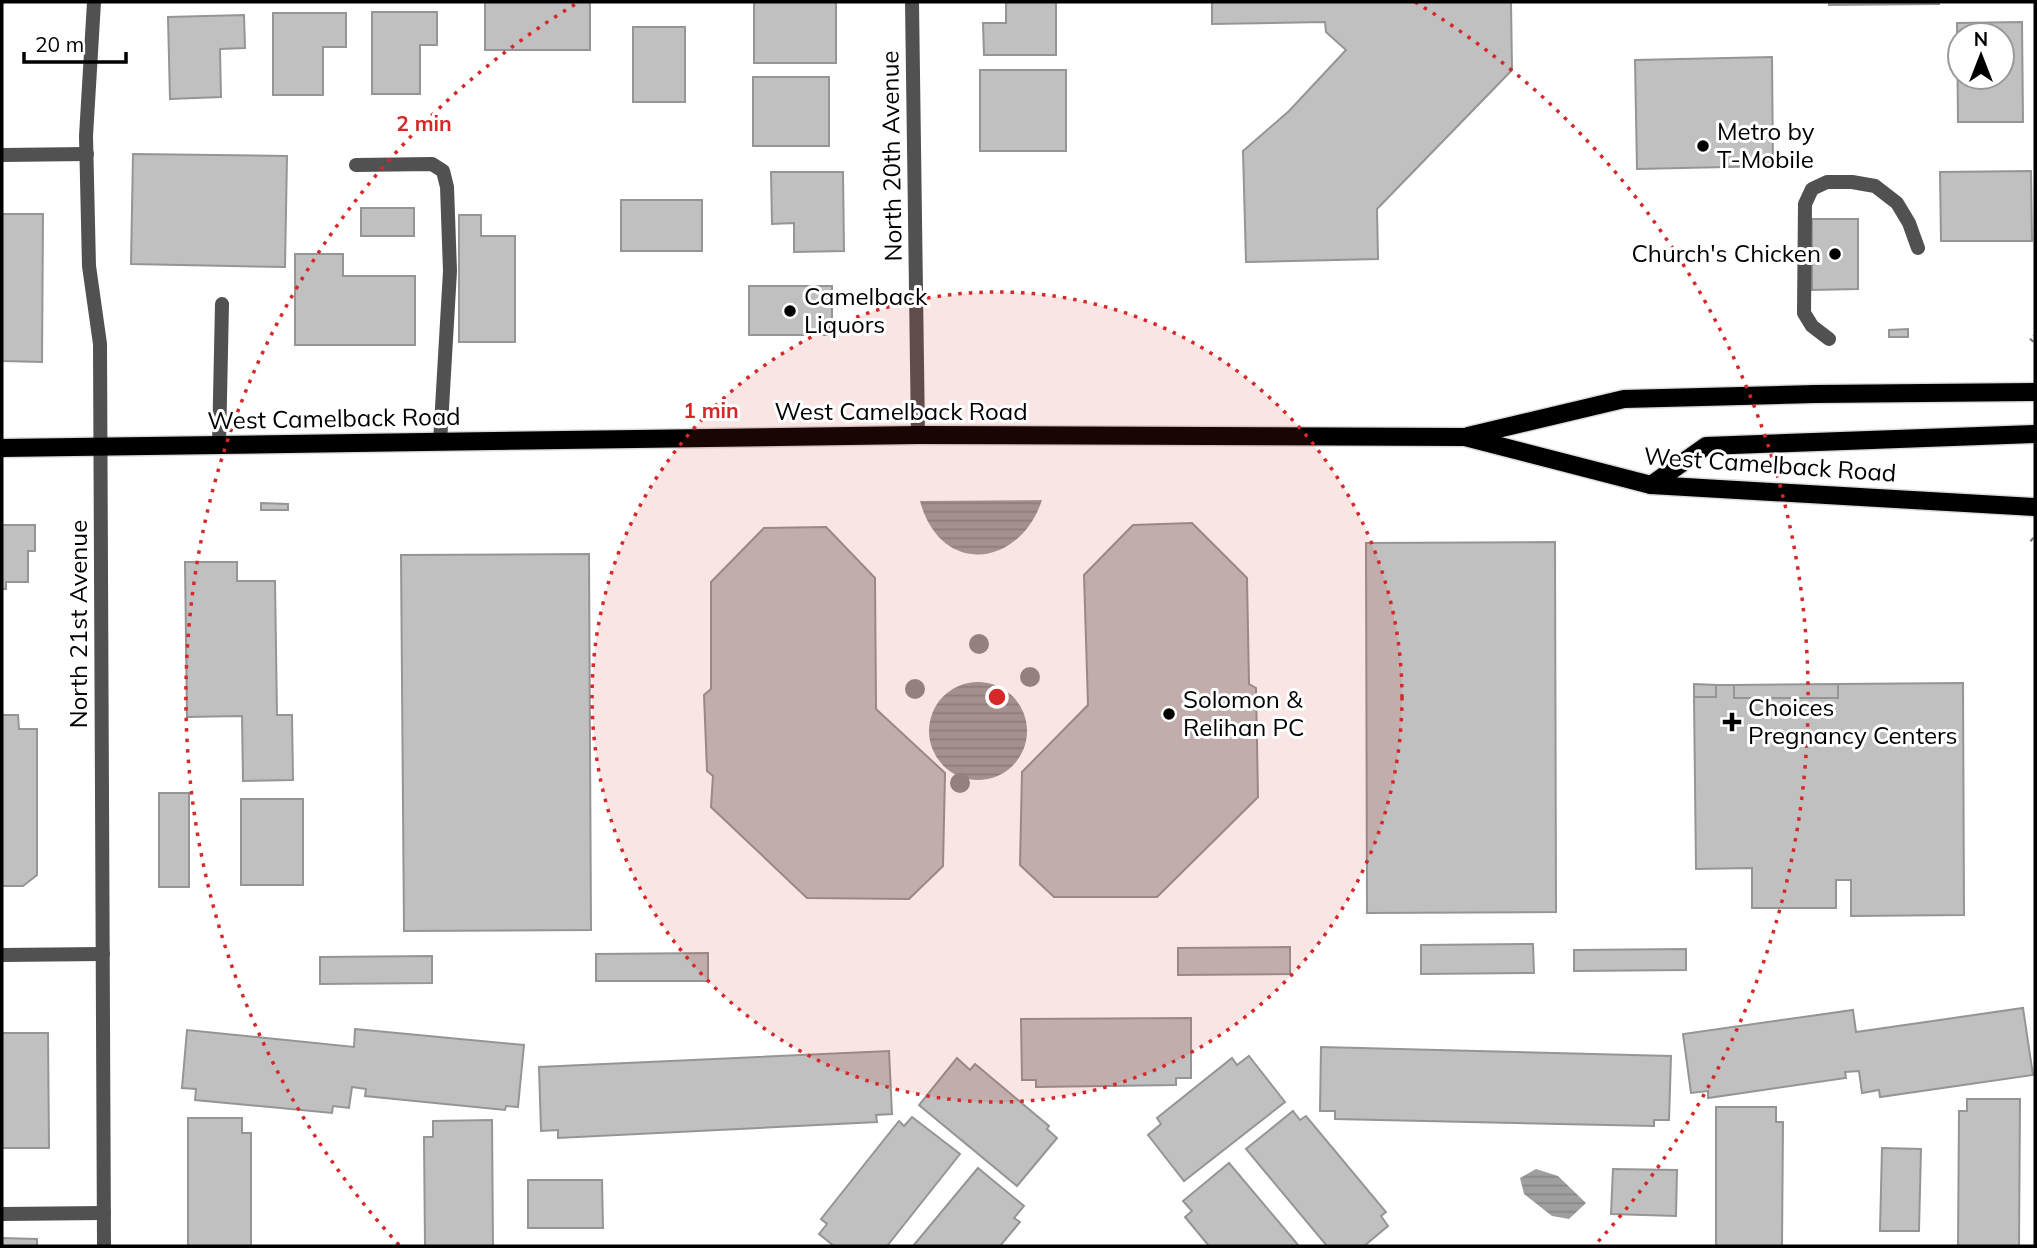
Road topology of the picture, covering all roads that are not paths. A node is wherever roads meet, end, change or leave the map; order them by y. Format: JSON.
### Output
{"nodes":[{"id":1,"x":94,"y":2,"type":"edge"},
{"id":2,"x":912,"y":2,"type":"edge"},
{"id":3,"x":87,"y":154,"type":"junction"},
{"id":4,"x":2,"y":155,"type":"edge"},
{"id":5,"x":356,"y":165,"type":"dead end"},
{"id":6,"x":1918,"y":248,"type":"dead end"},
{"id":7,"x":222,"y":304,"type":"dead end"},
{"id":8,"x":1829,"y":339,"type":"dead end"},
{"id":9,"x":2034,"y":393,"type":"edge"},
{"id":10,"x":2035,"y":434,"type":"edge"},
{"id":11,"x":918,"y":435,"type":"junction"},
{"id":12,"x":1465,"y":437,"type":"junction"},
{"id":13,"x":440,"y":442,"type":"junction"},
{"id":14,"x":219,"y":445,"type":"junction"},
{"id":15,"x":100,"y":447,"type":"junction"},
{"id":16,"x":2,"y":448,"type":"edge"},
{"id":17,"x":1651,"y":485,"type":"junction"},
{"id":18,"x":2035,"y":507,"type":"edge"},
{"id":19,"x":103,"y":954,"type":"junction"},
{"id":20,"x":2,"y":956,"type":"edge"},
{"id":21,"x":104,"y":1213,"type":"junction"},
{"id":22,"x":2,"y":1214,"type":"edge"},
{"id":23,"x":104,"y":1246,"type":"edge"}],
"edges":[{"from":1,"to":3,"type":"street","name":"North 21st Avenue"},
{"from":2,"to":11,"type":"street","name":"North 20th Avenue"},
{"from":3,"to":4,"type":"street"},
{"from":3,"to":15,"type":"street","name":"North 21st Avenue"},
{"from":5,"to":13,"type":"street"},
{"from":6,"to":8,"type":"street"},
{"from":7,"to":14,"type":"street"},
{"from":9,"to":12,"type":"main road","name":"West Camelback Road"},
{"from":10,"to":17,"type":"main road"},
{"from":11,"to":12,"type":"main road","name":"West Camelback Road"},
{"from":11,"to":13,"type":"main road","name":"West Camelback Road"},
{"from":12,"to":17,"type":"main road","name":"West Camelback Road"},
{"from":13,"to":14,"type":"main road","name":"West Camelback Road"},
{"from":14,"to":15,"type":"main road","name":"West Camelback Road"},
{"from":15,"to":16,"type":"main road","name":"West Camelback Road"},
{"from":15,"to":19,"type":"street","name":"North 21st Avenue"},
{"from":17,"to":18,"type":"main road","name":"West Camelback Road"},
{"from":19,"to":20,"type":"street"},
{"from":19,"to":21,"type":"street","name":"North 21st Avenue"},
{"from":21,"to":22,"type":"street"},
{"from":21,"to":23,"type":"street","name":"North 21st Avenue"}]}
